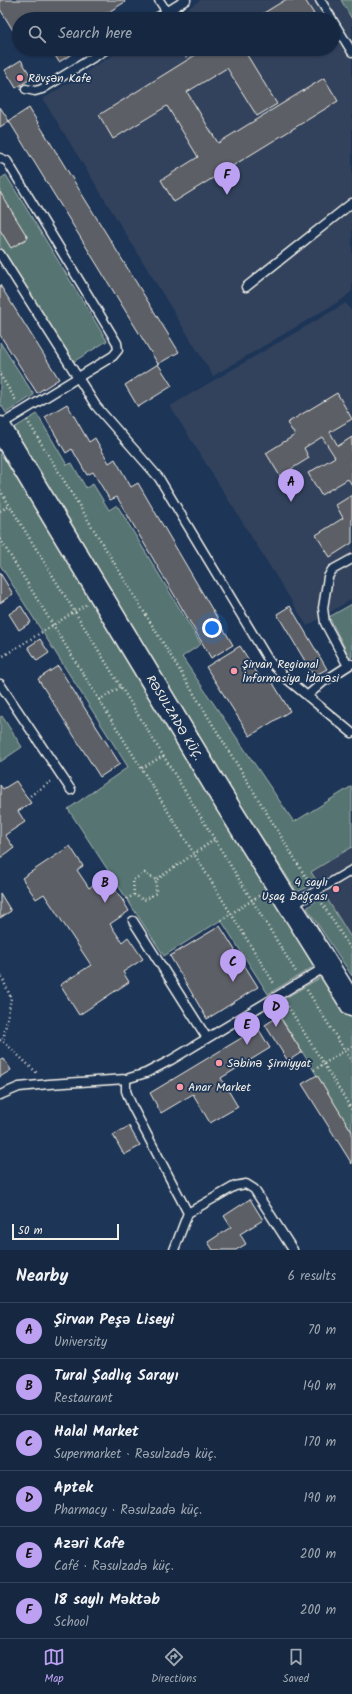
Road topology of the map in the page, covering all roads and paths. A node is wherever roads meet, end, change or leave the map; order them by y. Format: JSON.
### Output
{"nodes":[{"id":1,"x":160,"y":0,"type":"edge"},
{"id":2,"x":186,"y":0,"type":"edge"},
{"id":3,"x":320,"y":0,"type":"edge"},
{"id":4,"x":167,"y":12,"type":"joint"},
{"id":5,"x":327,"y":12,"type":"edge"},
{"id":6,"x":340,"y":33,"type":"edge"},
{"id":7,"x":352,"y":52,"type":"edge"},
{"id":8,"x":95,"y":56,"type":"edge"},
{"id":9,"x":186,"y":56,"type":"edge"},
{"id":10,"x":188,"y":60,"type":"dead end"},
{"id":11,"x":26,"y":89,"type":"dead end"},
{"id":12,"x":0,"y":158,"type":"edge"},
{"id":13,"x":352,"y":203,"type":"edge"},
{"id":14,"x":0,"y":254,"type":"edge"},
{"id":15,"x":246,"y":287,"type":"dead end"},
{"id":16,"x":0,"y":376,"type":"edge"},
{"id":17,"x":78,"y":378,"type":"junction"},
{"id":18,"x":22,"y":412,"type":"junction"},
{"id":19,"x":0,"y":426,"type":"edge"},
{"id":20,"x":0,"y":490,"type":"edge"},
{"id":21,"x":9,"y":506,"type":"junction"},
{"id":22,"x":0,"y":511,"type":"edge"},
{"id":23,"x":0,"y":539,"type":"edge"},
{"id":24,"x":352,"y":559,"type":"edge"},
{"id":25,"x":88,"y":603,"type":"dead end"},
{"id":26,"x":75,"y":611,"type":"junction"},
{"id":27,"x":52,"y":625,"type":"junction"},
{"id":28,"x":0,"y":658,"type":"edge"},
{"id":29,"x":350,"y":665,"type":"edge"},
{"id":30,"x":0,"y":684,"type":"edge"},
{"id":31,"x":121,"y":688,"type":"junction"},
{"id":32,"x":307,"y":696,"type":"junction"},
{"id":33,"x":99,"y":700,"type":"junction"},
{"id":34,"x":352,"y":733,"type":"edge"},
{"id":35,"x":163,"y":756,"type":"junction"},
{"id":36,"x":142,"y":768,"type":"junction"},
{"id":37,"x":61,"y":775,"type":"junction"},
{"id":38,"x":71,"y":790,"type":"dead end"},
{"id":39,"x":27,"y":798,"type":"dead end"},
{"id":40,"x":214,"y":840,"type":"junction"},
{"id":41,"x":195,"y":854,"type":"junction"},
{"id":42,"x":352,"y":870,"type":"edge"},
{"id":43,"x":156,"y":880,"type":"junction"},
{"id":44,"x":264,"y":892,"type":"dead end"},
{"id":45,"x":315,"y":892,"type":"junction"},
{"id":46,"x":134,"y":895,"type":"junction"},
{"id":47,"x":123,"y":901,"type":"dead end"},
{"id":48,"x":251,"y":901,"type":"junction"},
{"id":49,"x":290,"y":906,"type":"junction"},
{"id":50,"x":232,"y":913,"type":"junction"},
{"id":51,"x":221,"y":920,"type":"dead end"},
{"id":52,"x":133,"y":922,"type":"dead end"},
{"id":53,"x":352,"y":951,"type":"edge"},
{"id":54,"x":327,"y":966,"type":"junction"},
{"id":55,"x":0,"y":973,"type":"edge"},
{"id":56,"x":302,"y":981,"type":"junction"},
{"id":57,"x":280,"y":994,"type":"junction"},
{"id":58,"x":352,"y":1006,"type":"edge"},
{"id":59,"x":207,"y":1038,"type":"junction"},
{"id":60,"x":2,"y":1040,"type":"edge"},
{"id":61,"x":352,"y":1046,"type":"edge"},
{"id":62,"x":345,"y":1050,"type":"junction"},
{"id":63,"x":352,"y":1062,"type":"edge"},
{"id":64,"x":324,"y":1064,"type":"junction"},
{"id":65,"x":314,"y":1070,"type":"dead end"},
{"id":66,"x":126,"y":1079,"type":"junction"},
{"id":67,"x":49,"y":1084,"type":"junction"},
{"id":68,"x":0,"y":1095,"type":"edge"},
{"id":69,"x":352,"y":1110,"type":"edge"},
{"id":70,"x":188,"y":1213,"type":"junction"},
{"id":71,"x":174,"y":1250,"type":"edge"},
{"id":72,"x":293,"y":1250,"type":"edge"}],
"edges":[{"from":1,"to":4,"type":"lane"},
{"from":2,"to":4,"type":"lane"},
{"from":3,"to":5,"type":"lane"},
{"from":6,"to":7,"type":"lane"},
{"from":8,"to":11,"type":"lane"},
{"from":9,"to":10,"type":"path"},
{"from":12,"to":17,"type":"lane"},
{"from":13,"to":15,"type":"lane"},
{"from":14,"to":17,"type":"lane"},
{"from":16,"to":18,"type":"path"},
{"from":17,"to":18,"type":"lane"},
{"from":17,"to":32,"type":"lane"},
{"from":18,"to":19,"type":"lane"},
{"from":18,"to":45,"type":"path"},
{"from":19,"to":49,"type":"main road","name":"RƏSULZADƏ KÜÇ."},
{"from":20,"to":21,"type":"path"},
{"from":21,"to":22,"type":"path"},
{"from":21,"to":26,"type":"path"},
{"from":23,"to":27,"type":"path"},
{"from":24,"to":29,"type":"lane"},
{"from":25,"to":26,"type":"path"},
{"from":26,"to":27,"type":"path"},
{"from":26,"to":31,"type":"path"},
{"from":27,"to":28,"type":"path"},
{"from":27,"to":33,"type":"path"},
{"from":29,"to":32,"type":"lane"},
{"from":30,"to":37,"type":"lane"},
{"from":31,"to":33,"type":"path"},
{"from":31,"to":35,"type":"path"},
{"from":32,"to":34,"type":"lane"},
{"from":33,"to":36,"type":"path"},
{"from":35,"to":36,"type":"path"},
{"from":35,"to":40,"type":"path"},
{"from":36,"to":41,"type":"path"},
{"from":37,"to":38,"type":"lane"},
{"from":37,"to":39,"type":"path"},
{"from":40,"to":41,"type":"path"},
{"from":40,"to":48,"type":"path"},
{"from":41,"to":43,"type":"path"},
{"from":41,"to":50,"type":"path"},
{"from":42,"to":45,"type":"lane"},
{"from":43,"to":46,"type":"path"},
{"from":43,"to":46,"type":"path"},
{"from":44,"to":48,"type":"path"},
{"from":45,"to":49,"type":"lane"},
{"from":45,"to":53,"type":"path"},
{"from":46,"to":47,"type":"path"},
{"from":48,"to":50,"type":"path"},
{"from":48,"to":56,"type":"path"},
{"from":49,"to":54,"type":"main road","name":"RƏSULZADƏ KÜÇ."},
{"from":50,"to":51,"type":"path"},
{"from":50,"to":57,"type":"path"},
{"from":52,"to":59,"type":"lane"},
{"from":54,"to":56,"type":"lane"},
{"from":54,"to":58,"type":"main road","name":"RƏSULZADƏ KÜÇ."},
{"from":55,"to":60,"type":"path"},
{"from":56,"to":57,"type":"lane"},
{"from":56,"to":62,"type":"path"},
{"from":57,"to":59,"type":"lane"},
{"from":57,"to":64,"type":"path"},
{"from":59,"to":66,"type":"lane"},
{"from":60,"to":67,"type":"path"},
{"from":61,"to":62,"type":"path"},
{"from":62,"to":63,"type":"path"},
{"from":62,"to":64,"type":"path"},
{"from":64,"to":65,"type":"path"},
{"from":64,"to":69,"type":"path"},
{"from":66,"to":67,"type":"lane"},
{"from":66,"to":70,"type":"lane"},
{"from":67,"to":68,"type":"lane"},
{"from":70,"to":71,"type":"lane"},
{"from":70,"to":72,"type":"lane"}]}
